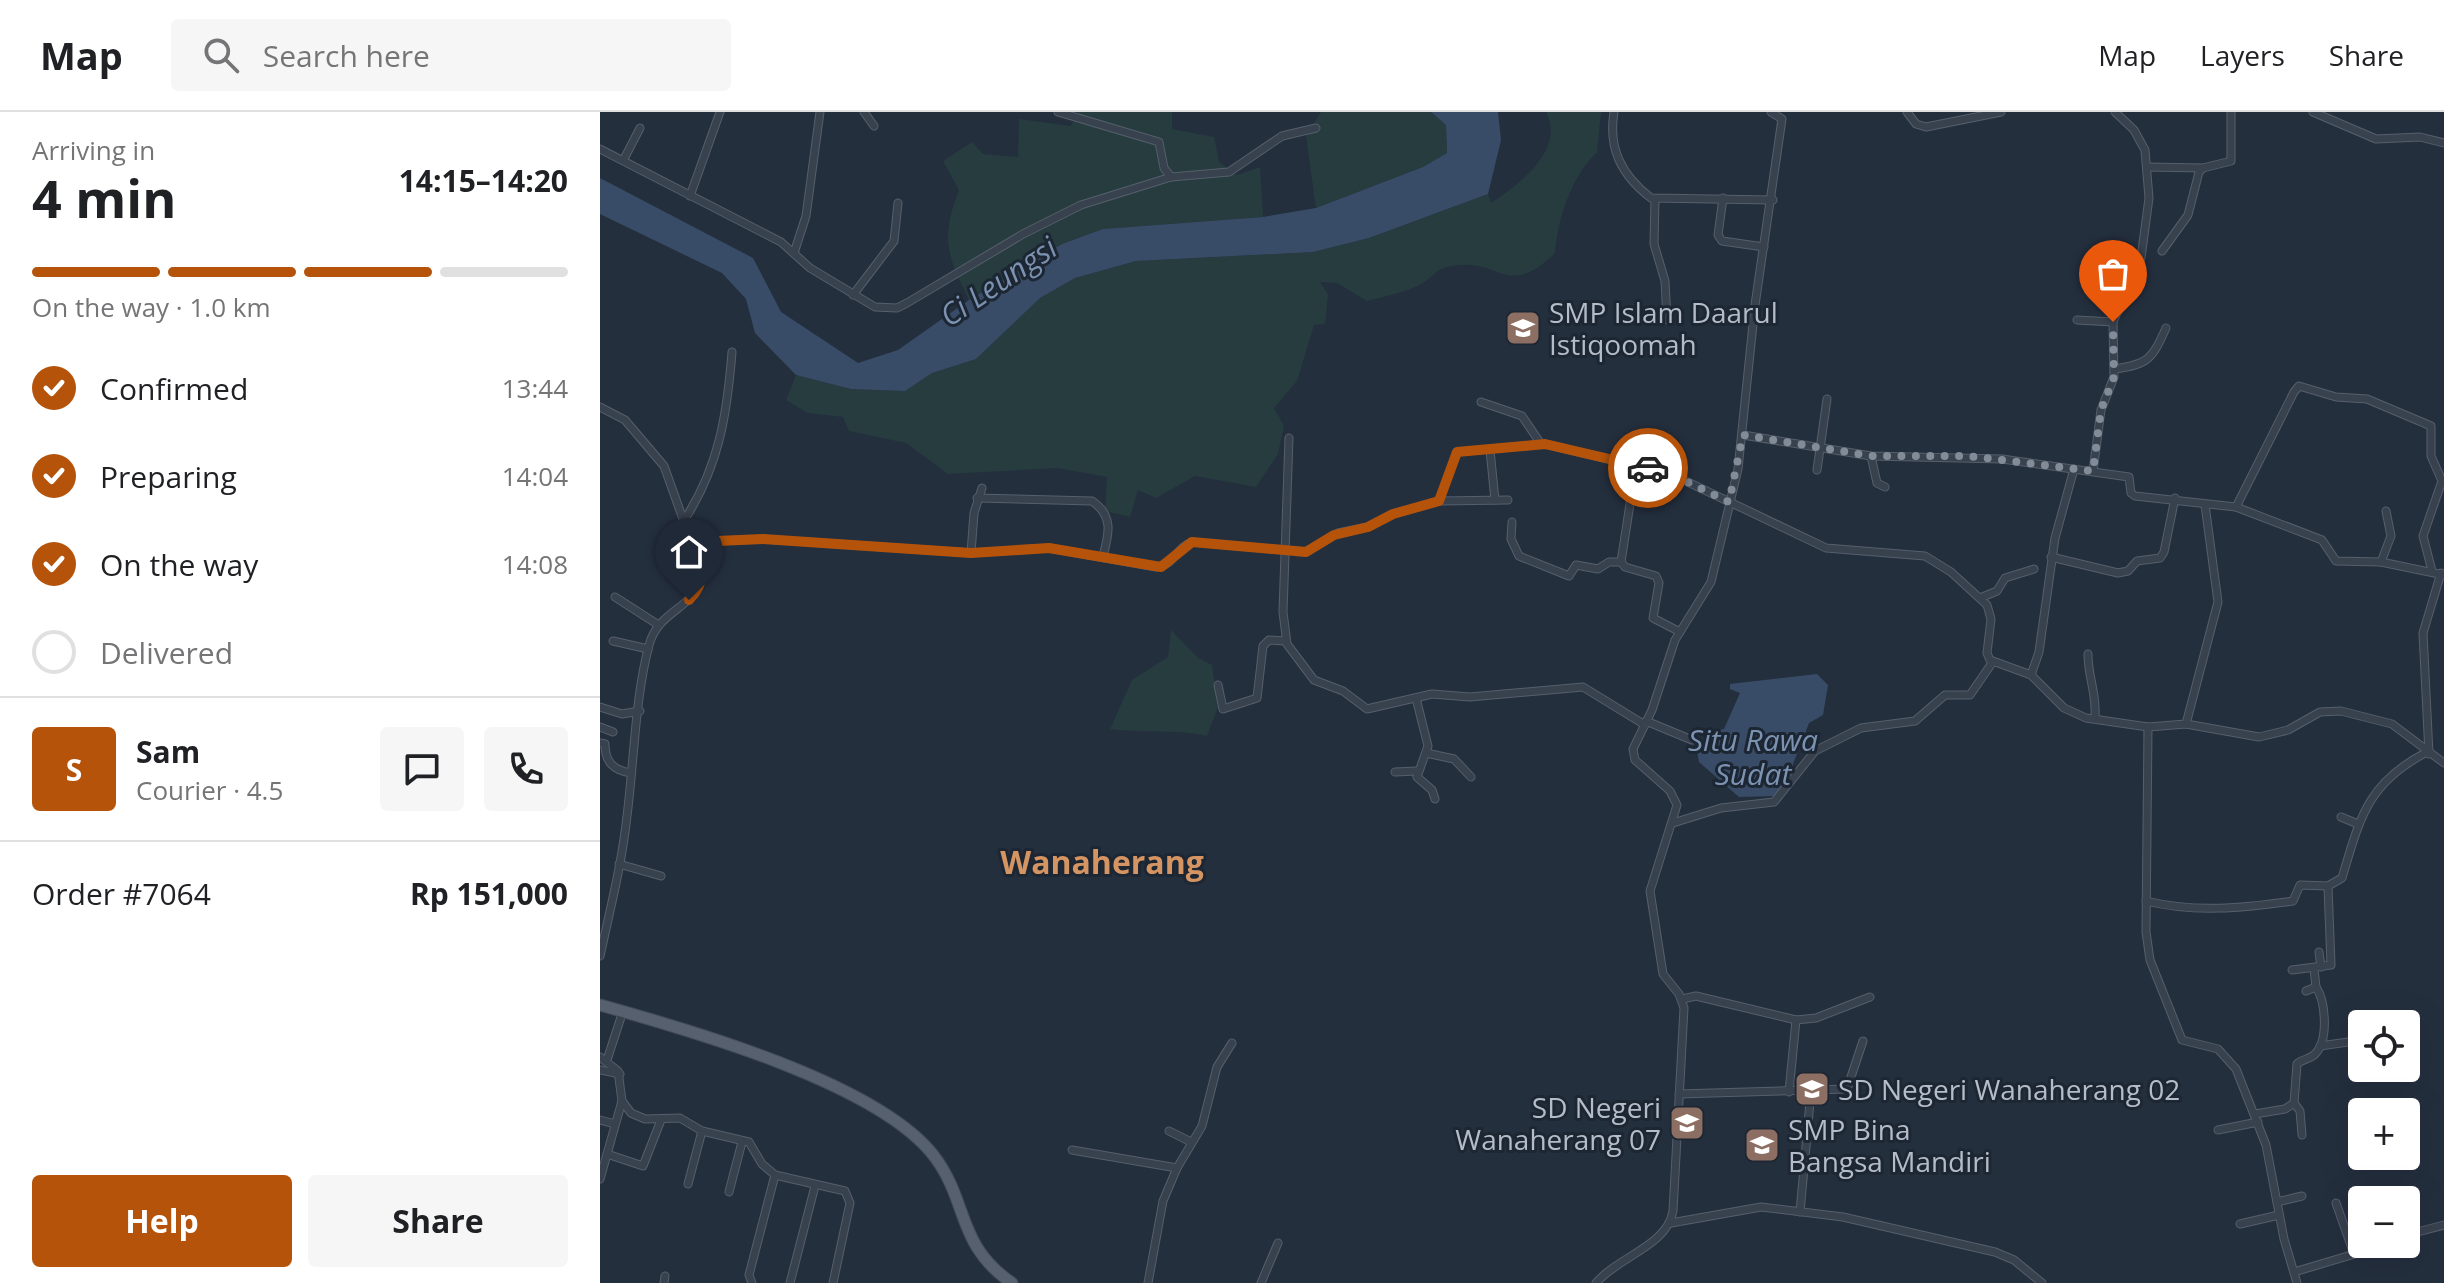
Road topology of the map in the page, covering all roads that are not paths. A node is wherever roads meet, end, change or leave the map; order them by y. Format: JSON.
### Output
{"nodes":[{"id":1,"x":720,"y":112,"type":"edge"},
{"id":2,"x":820,"y":112,"type":"edge"},
{"id":3,"x":864,"y":112,"type":"edge"},
{"id":4,"x":1058,"y":112,"type":"edge"},
{"id":5,"x":1614,"y":112,"type":"edge"},
{"id":6,"x":1771,"y":112,"type":"edge"},
{"id":7,"x":1907,"y":112,"type":"edge"},
{"id":8,"x":2001,"y":112,"type":"edge"},
{"id":9,"x":2115,"y":112,"type":"edge"},
{"id":10,"x":2231,"y":112,"type":"edge"},
{"id":11,"x":2313,"y":112,"type":"edge"},
{"id":12,"x":1783,"y":116,"type":"edge"},
{"id":13,"x":874,"y":126,"type":"dead end"},
{"id":14,"x":640,"y":128,"type":"dead end"},
{"id":15,"x":1316,"y":128,"type":"dead end"},
{"id":16,"x":2444,"y":143,"type":"edge"},
{"id":17,"x":600,"y":149,"type":"edge"},
{"id":18,"x":624,"y":159,"type":"junction"},
{"id":19,"x":2147,"y":167,"type":"junction"},
{"id":20,"x":2203,"y":168,"type":"junction"},
{"id":21,"x":1171,"y":177,"type":"junction"},
{"id":22,"x":690,"y":196,"type":"junction"},
{"id":23,"x":1723,"y":198,"type":"junction"},
{"id":24,"x":1655,"y":199,"type":"junction"},
{"id":25,"x":1773,"y":200,"type":"junction"},
{"id":26,"x":898,"y":203,"type":"dead end"},
{"id":27,"x":1764,"y":247,"type":"junction"},
{"id":28,"x":2162,"y":251,"type":"dead end"},
{"id":29,"x":794,"y":253,"type":"junction"},
{"id":30,"x":853,"y":295,"type":"junction"},
{"id":31,"x":1667,"y":320,"type":"dead end"},
{"id":32,"x":2077,"y":320,"type":"dead end"},
{"id":33,"x":2113,"y":322,"type":"junction"},
{"id":34,"x":2166,"y":328,"type":"dead end"},
{"id":35,"x":732,"y":352,"type":"dead end"},
{"id":36,"x":2115,"y":369,"type":"junction"},
{"id":37,"x":1827,"y":399,"type":"dead end"},
{"id":38,"x":1481,"y":402,"type":"dead end"},
{"id":39,"x":600,"y":407,"type":"edge"},
{"id":40,"x":2444,"y":428,"type":"edge"},
{"id":41,"x":2432,"y":429,"type":"junction"},
{"id":42,"x":1743,"y":435,"type":"junction"},
{"id":43,"x":1289,"y":438,"type":"dead end"},
{"id":44,"x":1541,"y":444,"type":"junction"},
{"id":45,"x":1820,"y":448,"type":"junction"},
{"id":46,"x":1490,"y":450,"type":"junction"},
{"id":47,"x":1871,"y":456,"type":"junction"},
{"id":48,"x":1636,"y":465,"type":"junction"},
{"id":49,"x":2074,"y":469,"type":"junction"},
{"id":50,"x":1817,"y":470,"type":"dead end"},
{"id":51,"x":2093,"y":471,"type":"junction"},
{"id":52,"x":1885,"y":487,"type":"dead end"},
{"id":53,"x":982,"y":488,"type":"dead end"},
{"id":54,"x":977,"y":498,"type":"junction"},
{"id":55,"x":2175,"y":498,"type":"junction"},
{"id":56,"x":1495,"y":500,"type":"junction"},
{"id":57,"x":1508,"y":500,"type":"dead end"},
{"id":58,"x":1439,"y":501,"type":"junction"},
{"id":59,"x":1729,"y":502,"type":"junction"},
{"id":60,"x":2205,"y":505,"type":"junction"},
{"id":61,"x":2236,"y":507,"type":"junction"},
{"id":62,"x":2386,"y":511,"type":"dead end"},
{"id":63,"x":685,"y":519,"type":"junction"},
{"id":64,"x":1512,"y":522,"type":"dead end"},
{"id":65,"x":694,"y":542,"type":"junction"},
{"id":66,"x":1287,"y":551,"type":"junction"},
{"id":67,"x":971,"y":553,"type":"junction"},
{"id":68,"x":1103,"y":556,"type":"junction"},
{"id":69,"x":2051,"y":557,"type":"junction"},
{"id":70,"x":1621,"y":562,"type":"junction"},
{"id":71,"x":2381,"y":562,"type":"junction"},
{"id":72,"x":2034,"y":569,"type":"dead end"},
{"id":73,"x":2439,"y":573,"type":"edge"},
{"id":74,"x":615,"y":597,"type":"dead end"},
{"id":75,"x":1980,"y":598,"type":"junction"},
{"id":76,"x":657,"y":624,"type":"junction"},
{"id":77,"x":1680,"y":632,"type":"junction"},
{"id":78,"x":613,"y":641,"type":"dead end"},
{"id":79,"x":1286,"y":641,"type":"junction"},
{"id":80,"x":648,"y":649,"type":"junction"},
{"id":81,"x":2088,"y":654,"type":"dead end"},
{"id":82,"x":1992,"y":663,"type":"junction"},
{"id":83,"x":2031,"y":675,"type":"junction"},
{"id":84,"x":1218,"y":685,"type":"dead end"},
{"id":85,"x":1416,"y":698,"type":"junction"},
{"id":86,"x":600,"y":707,"type":"edge"},
{"id":87,"x":640,"y":711,"type":"junction"},
{"id":88,"x":2095,"y":719,"type":"junction"},
{"id":89,"x":1646,"y":723,"type":"junction"},
{"id":90,"x":2186,"y":724,"type":"junction"},
{"id":91,"x":600,"y":727,"type":"edge"},
{"id":92,"x":2148,"y":727,"type":"junction"},
{"id":93,"x":613,"y":732,"type":"dead end"},
{"id":94,"x":1692,"y":740,"type":"dead end"},
{"id":95,"x":600,"y":743,"type":"edge"},
{"id":96,"x":1426,"y":753,"type":"junction"},
{"id":97,"x":2428,"y":753,"type":"junction"},
{"id":98,"x":2444,"y":763,"type":"edge"},
{"id":99,"x":1417,"y":771,"type":"junction"},
{"id":100,"x":1395,"y":772,"type":"dead end"},
{"id":101,"x":631,"y":773,"type":"junction"},
{"id":102,"x":1471,"y":777,"type":"dead end"},
{"id":103,"x":1435,"y":799,"type":"dead end"},
{"id":104,"x":2341,"y":817,"type":"dead end"},
{"id":105,"x":1673,"y":823,"type":"junction"},
{"id":106,"x":2358,"y":824,"type":"junction"},
{"id":107,"x":619,"y":864,"type":"junction"},
{"id":108,"x":661,"y":876,"type":"dead end"},
{"id":109,"x":2328,"y":886,"type":"junction"},
{"id":110,"x":2146,"y":901,"type":"junction"},
{"id":111,"x":2319,"y":952,"type":"dead end"},
{"id":112,"x":600,"y":956,"type":"edge"},
{"id":113,"x":2318,"y":968,"type":"junction"},
{"id":114,"x":2292,"y":970,"type":"dead end"},
{"id":115,"x":2316,"y":987,"type":"junction"},
{"id":116,"x":2306,"y":991,"type":"dead end"},
{"id":117,"x":1870,"y":997,"type":"dead end"},
{"id":118,"x":1682,"y":999,"type":"junction"},
{"id":119,"x":600,"y":1005,"type":"edge"},
{"id":120,"x":623,"y":1011,"type":"junction"},
{"id":121,"x":1796,"y":1020,"type":"junction"},
{"id":122,"x":1863,"y":1041,"type":"dead end"},
{"id":123,"x":2348,"y":1042,"type":"edge"},
{"id":124,"x":1232,"y":1043,"type":"dead end"},
{"id":125,"x":2320,"y":1046,"type":"junction"},
{"id":126,"x":603,"y":1059,"type":"edge"},
{"id":127,"x":600,"y":1070,"type":"edge"},
{"id":128,"x":620,"y":1074,"type":"junction"},
{"id":129,"x":1811,"y":1091,"type":"junction"},
{"id":130,"x":1789,"y":1092,"type":"junction"},
{"id":131,"x":1679,"y":1094,"type":"junction"},
{"id":132,"x":622,"y":1101,"type":"junction"},
{"id":133,"x":2294,"y":1103,"type":"junction"},
{"id":134,"x":2257,"y":1118,"type":"junction"},
{"id":135,"x":600,"y":1120,"type":"edge"},
{"id":136,"x":661,"y":1120,"type":"junction"},
{"id":137,"x":615,"y":1124,"type":"junction"},
{"id":138,"x":2218,"y":1130,"type":"dead end"},
{"id":139,"x":702,"y":1131,"type":"junction"},
{"id":140,"x":1169,"y":1131,"type":"dead end"},
{"id":141,"x":2302,"y":1135,"type":"dead end"},
{"id":142,"x":742,"y":1142,"type":"junction"},
{"id":143,"x":1191,"y":1142,"type":"junction"},
{"id":144,"x":1072,"y":1150,"type":"dead end"},
{"id":145,"x":607,"y":1154,"type":"junction"},
{"id":146,"x":1177,"y":1168,"type":"junction"},
{"id":147,"x":775,"y":1175,"type":"junction"},
{"id":148,"x":600,"y":1179,"type":"edge"},
{"id":149,"x":688,"y":1184,"type":"dead end"},
{"id":150,"x":815,"y":1186,"type":"junction"},
{"id":151,"x":729,"y":1192,"type":"dead end"},
{"id":152,"x":2302,"y":1196,"type":"dead end"},
{"id":153,"x":2277,"y":1202,"type":"junction"},
{"id":154,"x":2336,"y":1203,"type":"dead end"},
{"id":155,"x":1800,"y":1212,"type":"junction"},
{"id":156,"x":2279,"y":1215,"type":"junction"},
{"id":157,"x":1671,"y":1223,"type":"junction"},
{"id":158,"x":2240,"y":1224,"type":"dead end"},
{"id":159,"x":2444,"y":1225,"type":"edge"},
{"id":160,"x":2420,"y":1231,"type":"edge"},
{"id":161,"x":2348,"y":1237,"type":"edge"},
{"id":162,"x":1278,"y":1243,"type":"dead end"},
{"id":163,"x":2348,"y":1256,"type":"edge"},
{"id":164,"x":2294,"y":1272,"type":"junction"},
{"id":165,"x":752,"y":1283,"type":"edge"},
{"id":166,"x":790,"y":1283,"type":"edge"},
{"id":167,"x":833,"y":1283,"type":"edge"},
{"id":168,"x":1011,"y":1283,"type":"edge"},
{"id":169,"x":1148,"y":1283,"type":"edge"},
{"id":170,"x":1261,"y":1283,"type":"edge"},
{"id":171,"x":1596,"y":1283,"type":"edge"},
{"id":172,"x":2042,"y":1283,"type":"edge"},
{"id":173,"x":2297,"y":1283,"type":"edge"}],
"edges":[{"from":1,"to":22,"type":"street"},
{"from":2,"to":29,"type":"street"},
{"from":3,"to":13,"type":"street"},
{"from":4,"to":21,"type":"street"},
{"from":5,"to":24,"type":"street"},
{"from":6,"to":12,"type":"street"},
{"from":7,"to":8,"type":"street"},
{"from":9,"to":19,"type":"street"},
{"from":10,"to":20,"type":"street"},
{"from":11,"to":16,"type":"street"},
{"from":12,"to":25,"type":"street"},
{"from":14,"to":18,"type":"street"},
{"from":15,"to":21,"type":"street"},
{"from":17,"to":18,"type":"street"},
{"from":18,"to":22,"type":"street"},
{"from":19,"to":20,"type":"street"},
{"from":19,"to":33,"type":"street"},
{"from":20,"to":28,"type":"street"},
{"from":21,"to":30,"type":"street"},
{"from":22,"to":29,"type":"street"},
{"from":23,"to":24,"type":"street"},
{"from":23,"to":25,"type":"street"},
{"from":23,"to":27,"type":"street"},
{"from":24,"to":31,"type":"street"},
{"from":25,"to":27,"type":"street"},
{"from":26,"to":30,"type":"street"},
{"from":27,"to":42,"type":"street"},
{"from":29,"to":30,"type":"street"},
{"from":32,"to":33,"type":"street"},
{"from":33,"to":36,"type":"street"},
{"from":34,"to":36,"type":"street"},
{"from":35,"to":63,"type":"street"},
{"from":36,"to":51,"type":"street"},
{"from":37,"to":45,"type":"street"},
{"from":38,"to":44,"type":"street"},
{"from":39,"to":63,"type":"street"},
{"from":40,"to":41,"type":"street"},
{"from":41,"to":61,"type":"street"},
{"from":41,"to":73,"type":"street"},
{"from":42,"to":45,"type":"street"},
{"from":42,"to":59,"type":"street"},
{"from":43,"to":66,"type":"street"},
{"from":44,"to":46,"type":"street"},
{"from":44,"to":48,"type":"street"},
{"from":45,"to":47,"type":"street"},
{"from":45,"to":50,"type":"street"},
{"from":46,"to":56,"type":"street"},
{"from":46,"to":58,"type":"street"},
{"from":47,"to":49,"type":"street"},
{"from":47,"to":52,"type":"street"},
{"from":48,"to":59,"type":"street"},
{"from":48,"to":70,"type":"street"},
{"from":49,"to":51,"type":"street"},
{"from":49,"to":69,"type":"street"},
{"from":51,"to":55,"type":"street"},
{"from":53,"to":54,"type":"street"},
{"from":54,"to":67,"type":"street"},
{"from":54,"to":68,"type":"street"},
{"from":55,"to":60,"type":"street"},
{"from":55,"to":69,"type":"street"},
{"from":56,"to":57,"type":"street"},
{"from":56,"to":58,"type":"street"},
{"from":58,"to":66,"type":"street"},
{"from":59,"to":75,"type":"street"},
{"from":59,"to":77,"type":"street"},
{"from":60,"to":61,"type":"street"},
{"from":60,"to":90,"type":"street"},
{"from":61,"to":71,"type":"street"},
{"from":62,"to":71,"type":"street"},
{"from":63,"to":65,"type":"street"},
{"from":64,"to":70,"type":"street"},
{"from":65,"to":67,"type":"street"},
{"from":65,"to":76,"type":"street"},
{"from":66,"to":68,"type":"street"},
{"from":66,"to":79,"type":"street"},
{"from":67,"to":68,"type":"street"},
{"from":69,"to":83,"type":"street"},
{"from":70,"to":77,"type":"street"},
{"from":71,"to":73,"type":"street"},
{"from":72,"to":75,"type":"street"},
{"from":73,"to":97,"type":"street"},
{"from":74,"to":76,"type":"street"},
{"from":75,"to":82,"type":"street"},
{"from":76,"to":80,"type":"street"},
{"from":77,"to":89,"type":"street"},
{"from":78,"to":80,"type":"street"},
{"from":79,"to":84,"type":"street"},
{"from":79,"to":85,"type":"street"},
{"from":80,"to":87,"type":"street"},
{"from":81,"to":88,"type":"street"},
{"from":82,"to":83,"type":"street"},
{"from":82,"to":105,"type":"street"},
{"from":83,"to":88,"type":"street"},
{"from":85,"to":89,"type":"street"},
{"from":85,"to":96,"type":"street"},
{"from":86,"to":87,"type":"street"},
{"from":87,"to":101,"type":"street"},
{"from":88,"to":92,"type":"street"},
{"from":89,"to":94,"type":"street"},
{"from":89,"to":105,"type":"street"},
{"from":90,"to":92,"type":"street"},
{"from":90,"to":97,"type":"street"},
{"from":91,"to":93,"type":"street"},
{"from":92,"to":110,"type":"street"},
{"from":95,"to":101,"type":"street"},
{"from":96,"to":99,"type":"street"},
{"from":96,"to":102,"type":"street"},
{"from":97,"to":98,"type":"street"},
{"from":97,"to":106,"type":"street"},
{"from":99,"to":100,"type":"street"},
{"from":99,"to":103,"type":"street"},
{"from":101,"to":107,"type":"street"},
{"from":104,"to":106,"type":"street"},
{"from":105,"to":118,"type":"street"},
{"from":106,"to":109,"type":"street"},
{"from":107,"to":108,"type":"street"},
{"from":107,"to":112,"type":"street"},
{"from":109,"to":110,"type":"street"},
{"from":109,"to":113,"type":"street"},
{"from":110,"to":134,"type":"street"},
{"from":111,"to":113,"type":"street"},
{"from":113,"to":114,"type":"street"},
{"from":113,"to":115,"type":"street"},
{"from":115,"to":116,"type":"street"},
{"from":115,"to":125,"type":"street"},
{"from":117,"to":121,"type":"street"},
{"from":118,"to":121,"type":"street"},
{"from":118,"to":131,"type":"street"},
{"from":119,"to":120,"type":"main road"},
{"from":120,"to":126,"type":"street"},
{"from":120,"to":168,"type":"main road"},
{"from":121,"to":130,"type":"street"},
{"from":122,"to":129,"type":"street"},
{"from":123,"to":125,"type":"street"},
{"from":124,"to":143,"type":"street"},
{"from":125,"to":133,"type":"street"},
{"from":126,"to":128,"type":"street"},
{"from":127,"to":128,"type":"street"},
{"from":128,"to":132,"type":"street"},
{"from":129,"to":130,"type":"street"},
{"from":129,"to":155,"type":"street"},
{"from":130,"to":131,"type":"street"},
{"from":131,"to":157,"type":"street"},
{"from":132,"to":136,"type":"street"},
{"from":132,"to":137,"type":"street"},
{"from":133,"to":134,"type":"street"},
{"from":133,"to":141,"type":"street"},
{"from":134,"to":138,"type":"street"},
{"from":134,"to":153,"type":"street"},
{"from":135,"to":137,"type":"street"},
{"from":136,"to":139,"type":"street"},
{"from":136,"to":145,"type":"street"},
{"from":137,"to":145,"type":"street"},
{"from":139,"to":142,"type":"street"},
{"from":139,"to":149,"type":"street"},
{"from":140,"to":143,"type":"street"},
{"from":142,"to":147,"type":"street"},
{"from":142,"to":151,"type":"street"},
{"from":143,"to":146,"type":"street"},
{"from":144,"to":146,"type":"street"},
{"from":145,"to":148,"type":"street"},
{"from":146,"to":169,"type":"street"},
{"from":147,"to":150,"type":"street"},
{"from":147,"to":165,"type":"street"},
{"from":150,"to":166,"type":"street"},
{"from":150,"to":167,"type":"street"},
{"from":152,"to":153,"type":"street"},
{"from":153,"to":156,"type":"street"},
{"from":154,"to":161,"type":"street"},
{"from":155,"to":157,"type":"street"},
{"from":155,"to":172,"type":"street"},
{"from":156,"to":158,"type":"street"},
{"from":156,"to":164,"type":"street"},
{"from":157,"to":171,"type":"street"},
{"from":159,"to":160,"type":"street"},
{"from":162,"to":170,"type":"street"},
{"from":163,"to":164,"type":"street"},
{"from":164,"to":173,"type":"street"}]}
